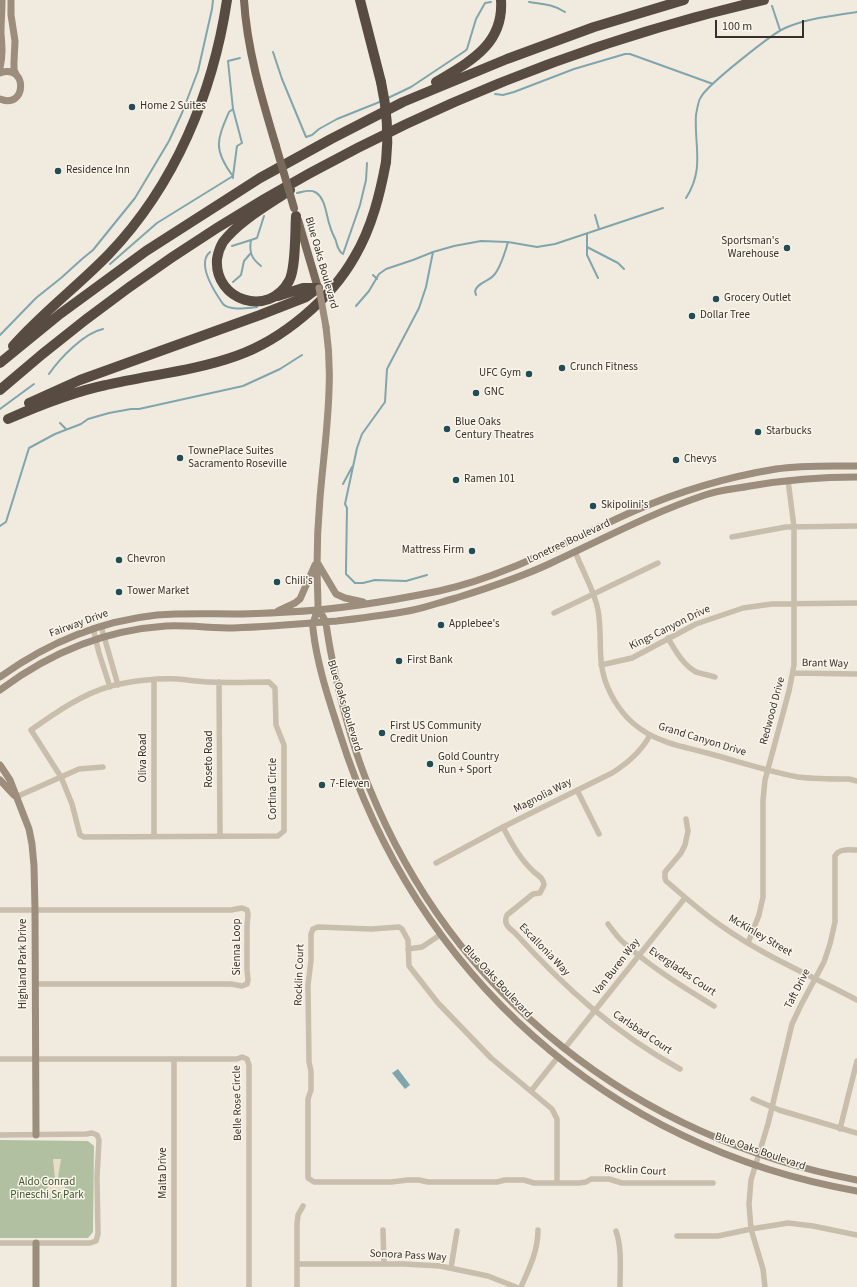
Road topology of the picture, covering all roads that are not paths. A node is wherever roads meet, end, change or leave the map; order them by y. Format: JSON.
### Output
{"nodes":[{"id":1,"x":2,"y":0,"type":"edge"},
{"id":2,"x":11,"y":0,"type":"edge"},
{"id":3,"x":227,"y":0,"type":"edge"},
{"id":4,"x":244,"y":0,"type":"edge"},
{"id":5,"x":360,"y":0,"type":"edge"},
{"id":6,"x":501,"y":0,"type":"edge"},
{"id":7,"x":684,"y":0,"type":"edge"},
{"id":8,"x":764,"y":0,"type":"edge"},
{"id":9,"x":0,"y":68,"type":"edge"},
{"id":10,"x":0,"y":73,"type":"edge"},
{"id":11,"x":17,"y":76,"type":"junction"},
{"id":12,"x":0,"y":100,"type":"edge"},
{"id":13,"x":403,"y":102,"type":"junction"},
{"id":14,"x":338,"y":157,"type":"junction"},
{"id":15,"x":295,"y":212,"type":"junction"},
{"id":16,"x":318,"y":288,"type":"junction"},
{"id":17,"x":272,"y":298,"type":"junction"},
{"id":18,"x":0,"y":362,"type":"edge"},
{"id":19,"x":0,"y":390,"type":"edge"},
{"id":20,"x":4,"y":422,"type":"edge"},
{"id":21,"x":857,"y":466,"type":"edge"},
{"id":22,"x":787,"y":468,"type":"junction"},
{"id":23,"x":857,"y":477,"type":"edge"},
{"id":24,"x":788,"y":480,"type":"junction"},
{"id":25,"x":857,"y":526,"type":"edge"},
{"id":26,"x":794,"y":527,"type":"junction"},
{"id":27,"x":732,"y":537,"type":"dead end"},
{"id":28,"x":569,"y":542,"type":"junction"},
{"id":29,"x":575,"y":551,"type":"junction"},
{"id":30,"x":317,"y":562,"type":"junction"},
{"id":31,"x":658,"y":563,"type":"dead end"},
{"id":32,"x":594,"y":594,"type":"junction"},
{"id":33,"x":857,"y":603,"type":"edge"},
{"id":34,"x":370,"y":604,"type":"junction"},
{"id":35,"x":794,"y":604,"type":"junction"},
{"id":36,"x":318,"y":609,"type":"junction"},
{"id":37,"x":276,"y":612,"type":"junction"},
{"id":38,"x":554,"y":613,"type":"dead end"},
{"id":39,"x":326,"y":622,"type":"junction"},
{"id":40,"x":313,"y":623,"type":"junction"},
{"id":41,"x":97,"y":627,"type":"junction"},
{"id":42,"x":104,"y":637,"type":"junction"},
{"id":43,"x":668,"y":638,"type":"junction"},
{"id":44,"x":96,"y":640,"type":"junction"},
{"id":45,"x":601,"y":665,"type":"junction"},
{"id":46,"x":793,"y":673,"type":"junction"},
{"id":47,"x":857,"y":674,"type":"edge"},
{"id":48,"x":0,"y":677,"type":"edge"},
{"id":49,"x":715,"y":677,"type":"dead end"},
{"id":50,"x":154,"y":680,"type":"junction"},
{"id":51,"x":219,"y":682,"type":"junction"},
{"id":52,"x":118,"y":685,"type":"junction"},
{"id":53,"x":110,"y":687,"type":"junction"},
{"id":54,"x":0,"y":690,"type":"edge"},
{"id":55,"x":650,"y":735,"type":"junction"},
{"id":56,"x":0,"y":765,"type":"edge"},
{"id":57,"x":103,"y":767,"type":"dead end"},
{"id":58,"x":767,"y":769,"type":"junction"},
{"id":59,"x":61,"y":777,"type":"junction"},
{"id":60,"x":0,"y":780,"type":"edge"},
{"id":61,"x":857,"y":781,"type":"edge"},
{"id":62,"x":577,"y":790,"type":"junction"},
{"id":63,"x":16,"y":797,"type":"junction"},
{"id":64,"x":686,"y":819,"type":"dead end"},
{"id":65,"x":503,"y":827,"type":"junction"},
{"id":66,"x":599,"y":834,"type":"dead end"},
{"id":67,"x":154,"y":836,"type":"junction"},
{"id":68,"x":220,"y":836,"type":"junction"},
{"id":69,"x":857,"y":850,"type":"edge"},
{"id":70,"x":436,"y":863,"type":"dead end"},
{"id":71,"x":685,"y":898,"type":"junction"},
{"id":72,"x":35,"y":909,"type":"junction"},
{"id":73,"x":0,"y":910,"type":"edge"},
{"id":74,"x":608,"y":924,"type":"dead end"},
{"id":75,"x":440,"y":935,"type":"junction"},
{"id":76,"x":748,"y":943,"type":"junction"},
{"id":77,"x":408,"y":949,"type":"junction"},
{"id":78,"x":639,"y":955,"type":"junction"},
{"id":79,"x":816,"y":978,"type":"junction"},
{"id":80,"x":35,"y":984,"type":"junction"},
{"id":81,"x":857,"y":1000,"type":"edge"},
{"id":82,"x":714,"y":1006,"type":"dead end"},
{"id":83,"x":594,"y":1011,"type":"junction"},
{"id":84,"x":564,"y":1049,"type":"junction"},
{"id":85,"x":558,"y":1057,"type":"junction"},
{"id":86,"x":0,"y":1059,"type":"edge"},
{"id":87,"x":35,"y":1059,"type":"junction"},
{"id":88,"x":174,"y":1059,"type":"junction"},
{"id":89,"x":857,"y":1061,"type":"edge"},
{"id":90,"x":680,"y":1069,"type":"dead end"},
{"id":91,"x":530,"y":1091,"type":"junction"},
{"id":92,"x":753,"y":1099,"type":"dead end"},
{"id":93,"x":773,"y":1107,"type":"junction"},
{"id":94,"x":840,"y":1129,"type":"junction"},
{"id":95,"x":857,"y":1133,"type":"edge"},
{"id":96,"x":0,"y":1135,"type":"edge"},
{"id":97,"x":36,"y":1135,"type":"junction"},
{"id":98,"x":759,"y":1154,"type":"junction"},
{"id":99,"x":755,"y":1164,"type":"junction"},
{"id":100,"x":857,"y":1180,"type":"edge"},
{"id":101,"x":557,"y":1183,"type":"junction"},
{"id":102,"x":713,"y":1183,"type":"dead end"},
{"id":103,"x":857,"y":1191,"type":"edge"},
{"id":104,"x":303,"y":1206,"type":"dead end"},
{"id":105,"x":751,"y":1228,"type":"junction"},
{"id":106,"x":384,"y":1230,"type":"dead end"},
{"id":107,"x":538,"y":1230,"type":"dead end"},
{"id":108,"x":616,"y":1230,"type":"dead end"},
{"id":109,"x":457,"y":1231,"type":"dead end"},
{"id":110,"x":857,"y":1235,"type":"edge"},
{"id":111,"x":676,"y":1236,"type":"dead end"},
{"id":112,"x":0,"y":1243,"type":"edge"},
{"id":113,"x":36,"y":1243,"type":"junction"},
{"id":114,"x":297,"y":1264,"type":"junction"},
{"id":115,"x":384,"y":1264,"type":"junction"},
{"id":116,"x":451,"y":1268,"type":"junction"},
{"id":117,"x":36,"y":1287,"type":"edge"},
{"id":118,"x":174,"y":1287,"type":"edge"},
{"id":119,"x":249,"y":1287,"type":"edge"},
{"id":120,"x":297,"y":1287,"type":"edge"},
{"id":121,"x":516,"y":1287,"type":"edge"},
{"id":122,"x":520,"y":1287,"type":"edge"},
{"id":123,"x":620,"y":1287,"type":"edge"},
{"id":124,"x":765,"y":1287,"type":"edge"}],
"edges":[{"from":1,"to":9,"type":"main road"},
{"from":2,"to":11,"type":"main road"},
{"from":3,"to":18,"type":"highway"},
{"from":4,"to":15,"type":"main road","name":"Blue Oaks Boulevard","bridge":true},
{"from":5,"to":20,"type":"highway","bridge":true},
{"from":6,"to":13,"type":"highway"},
{"from":7,"to":13,"type":"highway"},
{"from":8,"to":14,"type":"highway"},
{"from":10,"to":11,"type":"main road"},
{"from":11,"to":12,"type":"main road"},
{"from":13,"to":18,"type":"highway"},
{"from":14,"to":17,"type":"highway"},
{"from":14,"to":19,"type":"highway"},
{"from":15,"to":16,"type":"main road","name":"Blue Oaks Boulevard"},
{"from":15,"to":17,"type":"highway"},
{"from":16,"to":17,"type":"highway"},
{"from":16,"to":20,"type":"highway"},
{"from":16,"to":30,"type":"main road","name":"Blue Oaks Boulevard","bridge":true},
{"from":21,"to":22,"type":"main road","name":"Lonetree Boulevard"},
{"from":22,"to":24,"type":"main road"},
{"from":22,"to":28,"type":"main road","name":"Lonetree Boulevard"},
{"from":23,"to":24,"type":"main road","name":"Lonetree Boulevard"},
{"from":24,"to":26,"type":"street","name":"Redwood Drive"},
{"from":24,"to":29,"type":"main road","name":"Lonetree Boulevard"},
{"from":25,"to":26,"type":"street"},
{"from":26,"to":27,"type":"street"},
{"from":26,"to":35,"type":"street","name":"Redwood Drive"},
{"from":28,"to":29,"type":"main road"},
{"from":28,"to":34,"type":"main road","name":"Lonetree Boulevard"},
{"from":29,"to":32,"type":"street","name":"Grand Canyon Drive"},
{"from":29,"to":39,"type":"main road","name":"Lonetree Boulevard"},
{"from":30,"to":34,"type":"main road"},
{"from":30,"to":36,"type":"main road","name":"Blue Oaks Boulevard"},
{"from":30,"to":37,"type":"main road"},
{"from":31,"to":32,"type":"street"},
{"from":32,"to":38,"type":"street"},
{"from":32,"to":45,"type":"street","name":"Grand Canyon Drive"},
{"from":33,"to":35,"type":"street","name":"Kings Canyon Drive"},
{"from":34,"to":36,"type":"main road","name":"Lonetree Boulevard"},
{"from":35,"to":43,"type":"street","name":"Kings Canyon Drive"},
{"from":35,"to":46,"type":"street","name":"Redwood Drive"},
{"from":36,"to":37,"type":"main road","name":"Fairway Drive"},
{"from":36,"to":39,"type":"main road","name":"Blue Oaks Boulevard"},
{"from":36,"to":40,"type":"main road","name":"Blue Oaks Boulevard"},
{"from":37,"to":41,"type":"main road","name":"Fairway Drive"},
{"from":39,"to":40,"type":"main road","name":"Lonetree Boulevard"},
{"from":39,"to":84,"type":"main road","name":"Blue Oaks Boulevard"},
{"from":40,"to":42,"type":"main road","name":"Fairway Drive"},
{"from":40,"to":75,"type":"main road","name":"Blue Oaks Boulevard"},
{"from":41,"to":42,"type":"street"},
{"from":41,"to":44,"type":"street"},
{"from":41,"to":48,"type":"main road","name":"Fairway Drive"},
{"from":42,"to":44,"type":"main road","name":"Fairway Drive"},
{"from":42,"to":52,"type":"street"},
{"from":43,"to":45,"type":"street","name":"Kings Canyon Drive"},
{"from":43,"to":49,"type":"street"},
{"from":44,"to":53,"type":"street"},
{"from":44,"to":54,"type":"main road","name":"Fairway Drive"},
{"from":45,"to":55,"type":"street","name":"Grand Canyon Drive"},
{"from":46,"to":47,"type":"street","name":"Brant Way"},
{"from":46,"to":58,"type":"street","name":"Redwood Drive"},
{"from":50,"to":51,"type":"street","name":"Cortina Circle"},
{"from":50,"to":52,"type":"street","name":"Cortina Circle"},
{"from":50,"to":67,"type":"street","name":"Oliva Road"},
{"from":51,"to":68,"type":"street","name":"Roseto Road"},
{"from":51,"to":68,"type":"street","name":"Cortina Circle"},
{"from":52,"to":53,"type":"street","name":"Cortina Circle"},
{"from":53,"to":59,"type":"street","name":"Cortina Circle"},
{"from":55,"to":58,"type":"street","name":"Grand Canyon Drive"},
{"from":55,"to":62,"type":"street","name":"Magnolia Way"},
{"from":56,"to":63,"type":"main road","name":"Highland Park Drive"},
{"from":57,"to":59,"type":"street"},
{"from":58,"to":61,"type":"street","name":"Grand Canyon Drive"},
{"from":58,"to":76,"type":"street","name":"Redwood Drive"},
{"from":59,"to":63,"type":"street"},
{"from":59,"to":67,"type":"street","name":"Cortina Circle"},
{"from":60,"to":63,"type":"main road","name":"Highland Park Drive"},
{"from":62,"to":65,"type":"street","name":"Magnolia Way"},
{"from":62,"to":66,"type":"street"},
{"from":63,"to":72,"type":"main road","name":"Highland Park Drive"},
{"from":64,"to":71,"type":"street","name":"McKinley Street"},
{"from":65,"to":70,"type":"street","name":"Magnolia Way"},
{"from":65,"to":83,"type":"street","name":"Escallonia Way"},
{"from":67,"to":68,"type":"street","name":"Cortina Circle"},
{"from":69,"to":79,"type":"street","name":"Taft Drive"},
{"from":71,"to":76,"type":"street","name":"McKinley Street"},
{"from":71,"to":78,"type":"street","name":"Van Buren Way"},
{"from":72,"to":73,"type":"street","name":"Sienna Loop"},
{"from":72,"to":80,"type":"main road","name":"Highland Park Drive"},
{"from":72,"to":80,"type":"street","name":"Sienna Loop"},
{"from":74,"to":78,"type":"street","name":"Everglades Court"},
{"from":75,"to":77,"type":"street"},
{"from":75,"to":85,"type":"main road","name":"Blue Oaks Boulevard"},
{"from":76,"to":79,"type":"street","name":"McKinley Street"},
{"from":77,"to":91,"type":"street","name":"Rocklin Court"},
{"from":77,"to":101,"type":"street","name":"Rocklin Court"},
{"from":78,"to":82,"type":"street","name":"Everglades Court"},
{"from":78,"to":83,"type":"street","name":"Van Buren Way"},
{"from":79,"to":81,"type":"street","name":"McKinley Street"},
{"from":79,"to":93,"type":"street","name":"Taft Drive"},
{"from":80,"to":87,"type":"main road","name":"Highland Park Drive"},
{"from":83,"to":84,"type":"street","name":"Van Buren Way"},
{"from":83,"to":90,"type":"street","name":"Carlsbad Court"},
{"from":84,"to":85,"type":"main road"},
{"from":84,"to":98,"type":"main road","name":"Blue Oaks Boulevard"},
{"from":85,"to":91,"type":"street"},
{"from":85,"to":99,"type":"main road","name":"Blue Oaks Boulevard"},
{"from":86,"to":87,"type":"street","name":"Belle Rose Circle"},
{"from":87,"to":88,"type":"street","name":"Belle Rose Circle"},
{"from":87,"to":97,"type":"main road","name":"Highland Park Drive"},
{"from":88,"to":118,"type":"street","name":"Malta Drive"},
{"from":88,"to":119,"type":"street","name":"Belle Rose Circle"},
{"from":89,"to":94,"type":"street"},
{"from":91,"to":101,"type":"street","name":"Rocklin Court"},
{"from":92,"to":93,"type":"street"},
{"from":93,"to":94,"type":"street"},
{"from":93,"to":98,"type":"street","name":"Taft Drive"},
{"from":94,"to":95,"type":"street"},
{"from":96,"to":97,"type":"street"},
{"from":97,"to":113,"type":"street"},
{"from":98,"to":99,"type":"street","name":"Taft Drive"},
{"from":98,"to":100,"type":"main road","name":"Blue Oaks Boulevard"},
{"from":99,"to":103,"type":"main road","name":"Blue Oaks Boulevard"},
{"from":99,"to":105,"type":"street"},
{"from":101,"to":102,"type":"street","name":"Rocklin Court"},
{"from":104,"to":114,"type":"street"},
{"from":105,"to":110,"type":"street"},
{"from":105,"to":111,"type":"street"},
{"from":105,"to":124,"type":"street"},
{"from":106,"to":115,"type":"street"},
{"from":107,"to":122,"type":"street"},
{"from":108,"to":123,"type":"street"},
{"from":109,"to":116,"type":"street"},
{"from":112,"to":113,"type":"street"},
{"from":113,"to":117,"type":"main road"},
{"from":114,"to":115,"type":"street","name":"Sonora Pass Way"},
{"from":114,"to":120,"type":"street"},
{"from":115,"to":116,"type":"street","name":"Sonora Pass Way"},
{"from":116,"to":121,"type":"street","name":"Sonora Pass Way"}]}
